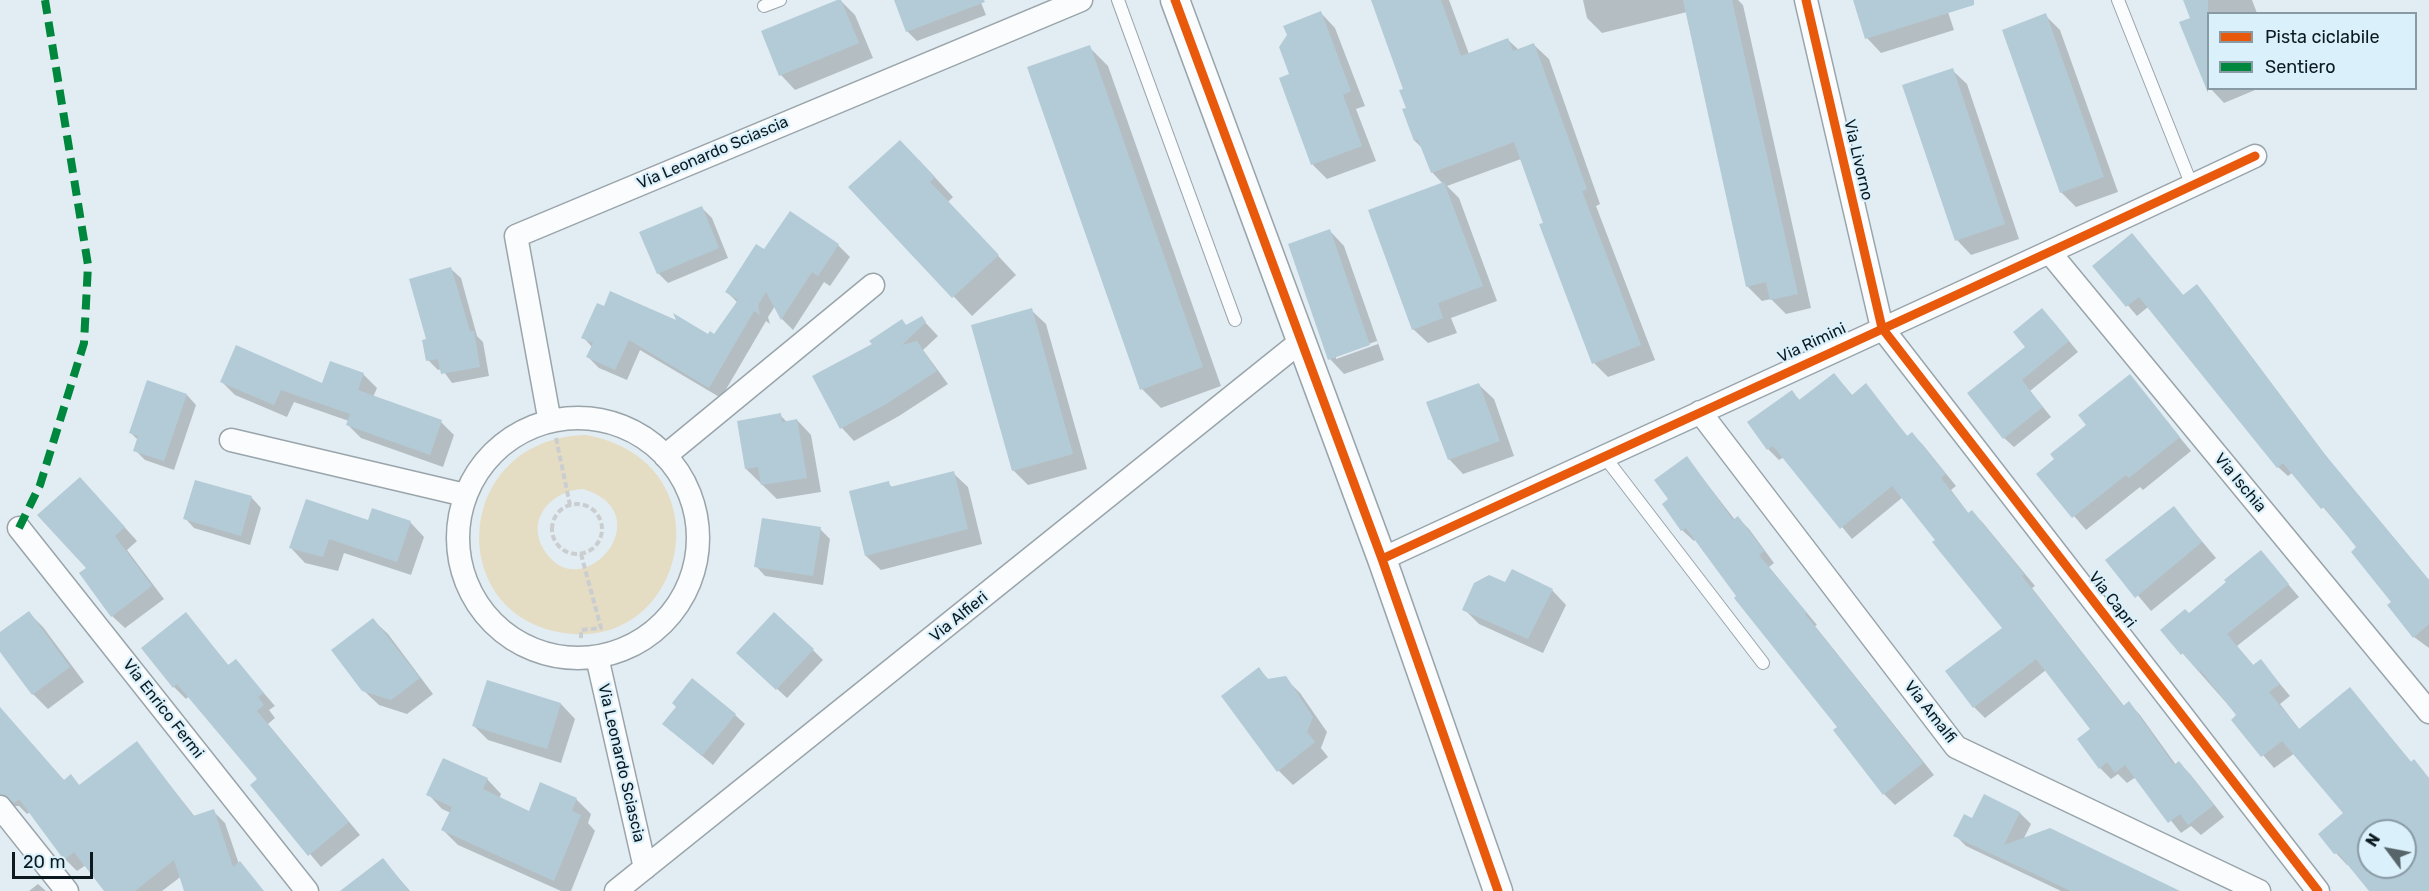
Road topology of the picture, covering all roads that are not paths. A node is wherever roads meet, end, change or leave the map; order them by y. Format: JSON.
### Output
{"nodes":[{"id":1,"x":780,"y":0,"type":"edge"},
{"id":2,"x":1081,"y":0,"type":"edge"},
{"id":3,"x":1118,"y":0,"type":"edge"},
{"id":4,"x":1175,"y":0,"type":"edge"},
{"id":5,"x":1806,"y":0,"type":"edge"},
{"id":6,"x":2118,"y":0,"type":"edge"},
{"id":7,"x":764,"y":6,"type":"dead end"},
{"id":8,"x":2255,"y":156,"type":"dead end"},
{"id":9,"x":2192,"y":186,"type":"junction"},
{"id":10,"x":2051,"y":254,"type":"junction"},
{"id":11,"x":873,"y":285,"type":"dead end"},
{"id":12,"x":1235,"y":320,"type":"dead end"},
{"id":13,"x":1882,"y":328,"type":"junction"},
{"id":14,"x":1300,"y":342,"type":"junction"},
{"id":15,"x":1700,"y":412,"type":"junction"},
{"id":16,"x":541,"y":421,"type":"junction"},
{"id":17,"x":231,"y":440,"type":"dead end"},
{"id":18,"x":665,"y":456,"type":"junction"},
{"id":19,"x":1604,"y":456,"type":"junction"},
{"id":20,"x":465,"y":495,"type":"junction"},
{"id":21,"x":19,"y":528,"type":"dead end"},
{"id":22,"x":1382,"y":559,"type":"junction"},
{"id":23,"x":590,"y":657,"type":"junction"},
{"id":24,"x":1763,"y":663,"type":"dead end"},
{"id":25,"x":2429,"y":712,"type":"edge"},
{"id":26,"x":0,"y":807,"type":"edge"},
{"id":27,"x":645,"y":868,"type":"junction"},
{"id":28,"x":67,"y":891,"type":"edge"},
{"id":29,"x":307,"y":891,"type":"edge"},
{"id":30,"x":616,"y":891,"type":"edge"},
{"id":31,"x":1498,"y":891,"type":"edge"},
{"id":32,"x":2259,"y":891,"type":"edge"},
{"id":33,"x":2318,"y":891,"type":"edge"}],
"edges":[{"from":1,"to":7,"type":"lane"},
{"from":2,"to":16,"type":"street","name":"Via Leonardo Sciascia"},
{"from":3,"to":12,"type":"lane"},
{"from":4,"to":14,"type":"street"},
{"from":5,"to":13,"type":"street","name":"Via Livorno"},
{"from":6,"to":9,"type":"lane"},
{"from":8,"to":9,"type":"street","name":"Via Rimini"},
{"from":9,"to":10,"type":"street","name":"Via Rimini"},
{"from":10,"to":13,"type":"street","name":"Via Rimini"},
{"from":10,"to":25,"type":"street","name":"Via Ischia"},
{"from":11,"to":18,"type":"street"},
{"from":13,"to":15,"type":"street","name":"Via Rimini"},
{"from":13,"to":33,"type":"street","name":"Via Capri"},
{"from":14,"to":22,"type":"street"},
{"from":14,"to":27,"type":"street","name":"Via Alfieri"},
{"from":15,"to":19,"type":"street","name":"Via Rimini"},
{"from":15,"to":32,"type":"street","name":"Via Amalfi"},
{"from":16,"to":18,"type":"street"},
{"from":16,"to":20,"type":"street"},
{"from":17,"to":20,"type":"street"},
{"from":18,"to":23,"type":"street"},
{"from":19,"to":22,"type":"street","name":"Via Rimini"},
{"from":19,"to":24,"type":"lane"},
{"from":20,"to":23,"type":"street"},
{"from":21,"to":29,"type":"street","name":"Via Enrico Fermi"},
{"from":22,"to":31,"type":"street"},
{"from":23,"to":27,"type":"street","name":"Via Leonardo Sciascia"},
{"from":26,"to":28,"type":"street"},
{"from":27,"to":30,"type":"street","name":"Via Alfieri"}]}
